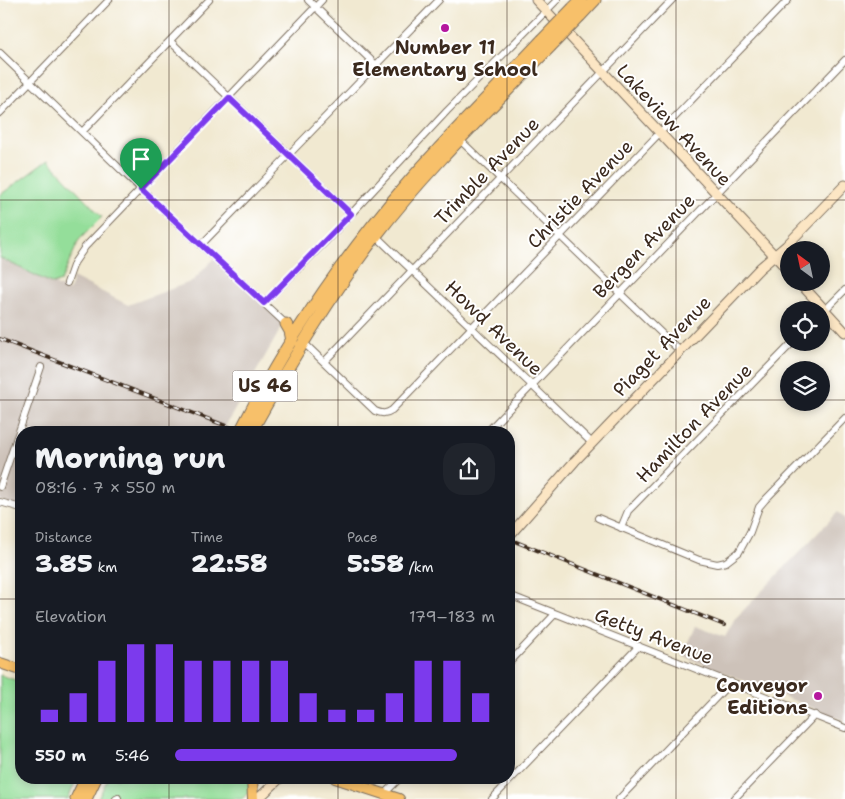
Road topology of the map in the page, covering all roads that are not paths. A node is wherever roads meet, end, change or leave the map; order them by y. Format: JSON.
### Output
{"nodes":[{"id":1,"x":109,"y":0,"type":"edge"},
{"id":2,"x":209,"y":0,"type":"edge"},
{"id":3,"x":308,"y":0,"type":"edge"},
{"id":4,"x":322,"y":0,"type":"edge"},
{"id":5,"x":438,"y":0,"type":"edge"},
{"id":6,"x":536,"y":0,"type":"edge"},
{"id":7,"x":557,"y":0,"type":"edge"},
{"id":8,"x":595,"y":0,"type":"edge"},
{"id":9,"x":672,"y":0,"type":"edge"},
{"id":10,"x":788,"y":0,"type":"edge"},
{"id":11,"x":316,"y":7,"type":"junction"},
{"id":12,"x":578,"y":8,"type":"edge"},
{"id":13,"x":546,"y":11,"type":"junction"},
{"id":14,"x":170,"y":41,"type":"junction"},
{"id":15,"x":0,"y":53,"type":"edge"},
{"id":16,"x":845,"y":60,"type":"edge"},
{"id":17,"x":376,"y":65,"type":"junction"},
{"id":18,"x":602,"y":72,"type":"junction"},
{"id":19,"x":30,"y":82,"type":"junction"},
{"id":20,"x":229,"y":98,"type":"junction"},
{"id":21,"x":0,"y":113,"type":"edge"},
{"id":22,"x":82,"y":132,"type":"junction"},
{"id":23,"x":660,"y":133,"type":"junction"},
{"id":24,"x":457,"y":137,"type":"junction"},
{"id":25,"x":289,"y":155,"type":"junction"},
{"id":26,"x":500,"y":179,"type":"junction"},
{"id":27,"x":845,"y":185,"type":"edge"},
{"id":28,"x":141,"y":189,"type":"junction"},
{"id":29,"x":716,"y":193,"type":"junction"},
{"id":30,"x":351,"y":214,"type":"junction"},
{"id":31,"x":376,"y":236,"type":"junction"},
{"id":32,"x":559,"y":237,"type":"junction"},
{"id":33,"x":201,"y":245,"type":"junction"},
{"id":34,"x":774,"y":256,"type":"junction"},
{"id":35,"x":780,"y":262,"type":"edge"},
{"id":36,"x":412,"y":270,"type":"junction"},
{"id":37,"x":67,"y":283,"type":"dead end"},
{"id":38,"x":845,"y":290,"type":"edge"},
{"id":39,"x":806,"y":291,"type":"edge"},
{"id":40,"x":619,"y":294,"type":"junction"},
{"id":41,"x":814,"y":301,"type":"edge"},
{"id":42,"x":264,"y":303,"type":"junction"},
{"id":43,"x":830,"y":305,"type":"edge"},
{"id":44,"x":830,"y":318,"type":"edge"},
{"id":45,"x":286,"y":324,"type":"joint"},
{"id":46,"x":472,"y":327,"type":"junction"},
{"id":47,"x":845,"y":332,"type":"edge"},
{"id":48,"x":297,"y":341,"type":"junction"},
{"id":49,"x":680,"y":351,"type":"junction"},
{"id":50,"x":784,"y":351,"type":"edge"},
{"id":51,"x":324,"y":362,"type":"junction"},
{"id":52,"x":41,"y":367,"type":"dead end"},
{"id":53,"x":532,"y":385,"type":"junction"},
{"id":54,"x":845,"y":418,"type":"edge"},
{"id":55,"x":21,"y":426,"type":"edge"},
{"id":56,"x":243,"y":426,"type":"edge"},
{"id":57,"x":254,"y":426,"type":"edge"},
{"id":58,"x":493,"y":426,"type":"edge"},
{"id":59,"x":592,"y":442,"type":"junction"},
{"id":60,"x":15,"y":443,"type":"edge"},
{"id":61,"x":0,"y":487,"type":"edge"},
{"id":62,"x":0,"y":502,"type":"edge"},
{"id":63,"x":15,"y":506,"type":"edge"},
{"id":64,"x":598,"y":518,"type":"dead end"},
{"id":65,"x":515,"y":528,"type":"edge"},
{"id":66,"x":621,"y":528,"type":"junction"},
{"id":67,"x":515,"y":597,"type":"edge"},
{"id":68,"x":555,"y":614,"type":"junction"},
{"id":69,"x":639,"y":646,"type":"junction"},
{"id":70,"x":515,"y":657,"type":"edge"},
{"id":71,"x":0,"y":663,"type":"edge"},
{"id":72,"x":15,"y":668,"type":"edge"},
{"id":73,"x":731,"y":682,"type":"junction"},
{"id":74,"x":815,"y":715,"type":"junction"},
{"id":75,"x":845,"y":728,"type":"edge"},
{"id":76,"x":515,"y":775,"type":"edge"},
{"id":77,"x":83,"y":784,"type":"edge"},
{"id":78,"x":93,"y":784,"type":"edge"},
{"id":79,"x":252,"y":784,"type":"edge"},
{"id":80,"x":274,"y":784,"type":"edge"},
{"id":81,"x":353,"y":784,"type":"edge"},
{"id":82,"x":394,"y":784,"type":"edge"},
{"id":83,"x":506,"y":784,"type":"edge"},
{"id":84,"x":384,"y":794,"type":"junction"},
{"id":85,"x":76,"y":799,"type":"edge"},
{"id":86,"x":86,"y":799,"type":"edge"},
{"id":87,"x":253,"y":799,"type":"edge"},
{"id":88,"x":258,"y":799,"type":"edge"},
{"id":89,"x":399,"y":799,"type":"edge"},
{"id":90,"x":492,"y":799,"type":"edge"},
{"id":91,"x":619,"y":799,"type":"edge"},
{"id":92,"x":734,"y":799,"type":"edge"}],
"edges":[{"from":1,"to":19,"type":"street"},
{"from":2,"to":14,"type":"street"},
{"from":3,"to":11,"type":"street"},
{"from":4,"to":11,"type":"street"},
{"from":5,"to":17,"type":"street"},
{"from":6,"to":13,"type":"street","name":"Lakeview Avenue"},
{"from":7,"to":13,"type":"street"},
{"from":8,"to":12,"type":"highway","number":"US 46"},
{"from":9,"to":18,"type":"street","name":"Trimble Avenue"},
{"from":10,"to":23,"type":"street","name":"Christie Avenue"},
{"from":11,"to":17,"type":"street"},
{"from":11,"to":20,"type":"street"},
{"from":12,"to":24,"type":"highway","number":"US 46","bridge":true},
{"from":13,"to":18,"type":"street","name":"Lakeview Avenue"},
{"from":13,"to":30,"type":"street"},
{"from":14,"to":20,"type":"street"},
{"from":14,"to":22,"type":"street"},
{"from":15,"to":19,"type":"street"},
{"from":16,"to":29,"type":"street","name":"Bergen Avenue"},
{"from":17,"to":25,"type":"street"},
{"from":18,"to":23,"type":"street","name":"Lakeview Avenue"},
{"from":18,"to":26,"type":"street","name":"Trimble Avenue"},
{"from":19,"to":21,"type":"street"},
{"from":19,"to":22,"type":"street"},
{"from":20,"to":25,"type":"street"},
{"from":20,"to":28,"type":"street"},
{"from":22,"to":28,"type":"street"},
{"from":23,"to":29,"type":"street","name":"Lakeview Avenue"},
{"from":23,"to":32,"type":"street","name":"Christie Avenue"},
{"from":24,"to":26,"type":"street"},
{"from":24,"to":31,"type":"highway","number":"US 46"},
{"from":24,"to":48,"type":"highway","number":"US 46"},
{"from":25,"to":30,"type":"street"},
{"from":25,"to":33,"type":"street"},
{"from":26,"to":32,"type":"street"},
{"from":26,"to":36,"type":"street","name":"Trimble Avenue"},
{"from":27,"to":34,"type":"street","name":"Piaget Avenue"},
{"from":28,"to":33,"type":"street"},
{"from":28,"to":37,"type":"street"},
{"from":29,"to":34,"type":"street","name":"Lakeview Avenue"},
{"from":29,"to":40,"type":"street","name":"Bergen Avenue"},
{"from":30,"to":42,"type":"street"},
{"from":31,"to":36,"type":"street","name":"Howd Avenue"},
{"from":31,"to":48,"type":"highway","number":"US 46"},
{"from":32,"to":40,"type":"street"},
{"from":32,"to":46,"type":"street","name":"Christie Avenue"},
{"from":33,"to":42,"type":"street"},
{"from":34,"to":35,"type":"street","name":"Lakeview Avenue"},
{"from":34,"to":49,"type":"street","name":"Piaget Avenue"},
{"from":36,"to":46,"type":"street","name":"Howd Avenue"},
{"from":36,"to":51,"type":"street","name":"Trimble Avenue"},
{"from":38,"to":43,"type":"street"},
{"from":39,"to":41,"type":"street"},
{"from":40,"to":49,"type":"street"},
{"from":40,"to":53,"type":"street","name":"Bergen Avenue"},
{"from":42,"to":45,"type":"street"},
{"from":44,"to":47,"type":"street"},
{"from":45,"to":48,"type":"highway"},
{"from":46,"to":51,"type":"street","name":"Christie Avenue"},
{"from":46,"to":53,"type":"street","name":"Howd Avenue"},
{"from":48,"to":51,"type":"street"},
{"from":48,"to":56,"type":"highway","number":"US 46"},
{"from":48,"to":57,"type":"highway","number":"US 46"},
{"from":49,"to":59,"type":"street","name":"Piaget Avenue"},
{"from":50,"to":66,"type":"street","name":"Hamilton Avenue"},
{"from":52,"to":55,"type":"street"},
{"from":53,"to":58,"type":"street","name":"Bergen Avenue"},
{"from":53,"to":59,"type":"street","name":"Howd Avenue"},
{"from":54,"to":66,"type":"street"},
{"from":59,"to":65,"type":"street","name":"Piaget Avenue"},
{"from":60,"to":61,"type":"street"},
{"from":62,"to":63,"type":"street"},
{"from":64,"to":66,"type":"street"},
{"from":67,"to":68,"type":"street","name":"Getty Avenue"},
{"from":68,"to":69,"type":"street","name":"Getty Avenue"},
{"from":68,"to":70,"type":"street"},
{"from":69,"to":73,"type":"street","name":"Getty Avenue"},
{"from":69,"to":76,"type":"street"},
{"from":71,"to":72,"type":"main road"},
{"from":73,"to":74,"type":"street","name":"Getty Avenue"},
{"from":73,"to":91,"type":"street"},
{"from":74,"to":75,"type":"street","name":"Getty Avenue"},
{"from":74,"to":92,"type":"street"},
{"from":77,"to":85,"type":"highway"},
{"from":78,"to":86,"type":"highway"},
{"from":79,"to":87,"type":"main road"},
{"from":80,"to":88,"type":"street"},
{"from":81,"to":84,"type":"main road"},
{"from":82,"to":84,"type":"street"},
{"from":83,"to":90,"type":"street"},
{"from":84,"to":89,"type":"main road"}]}
